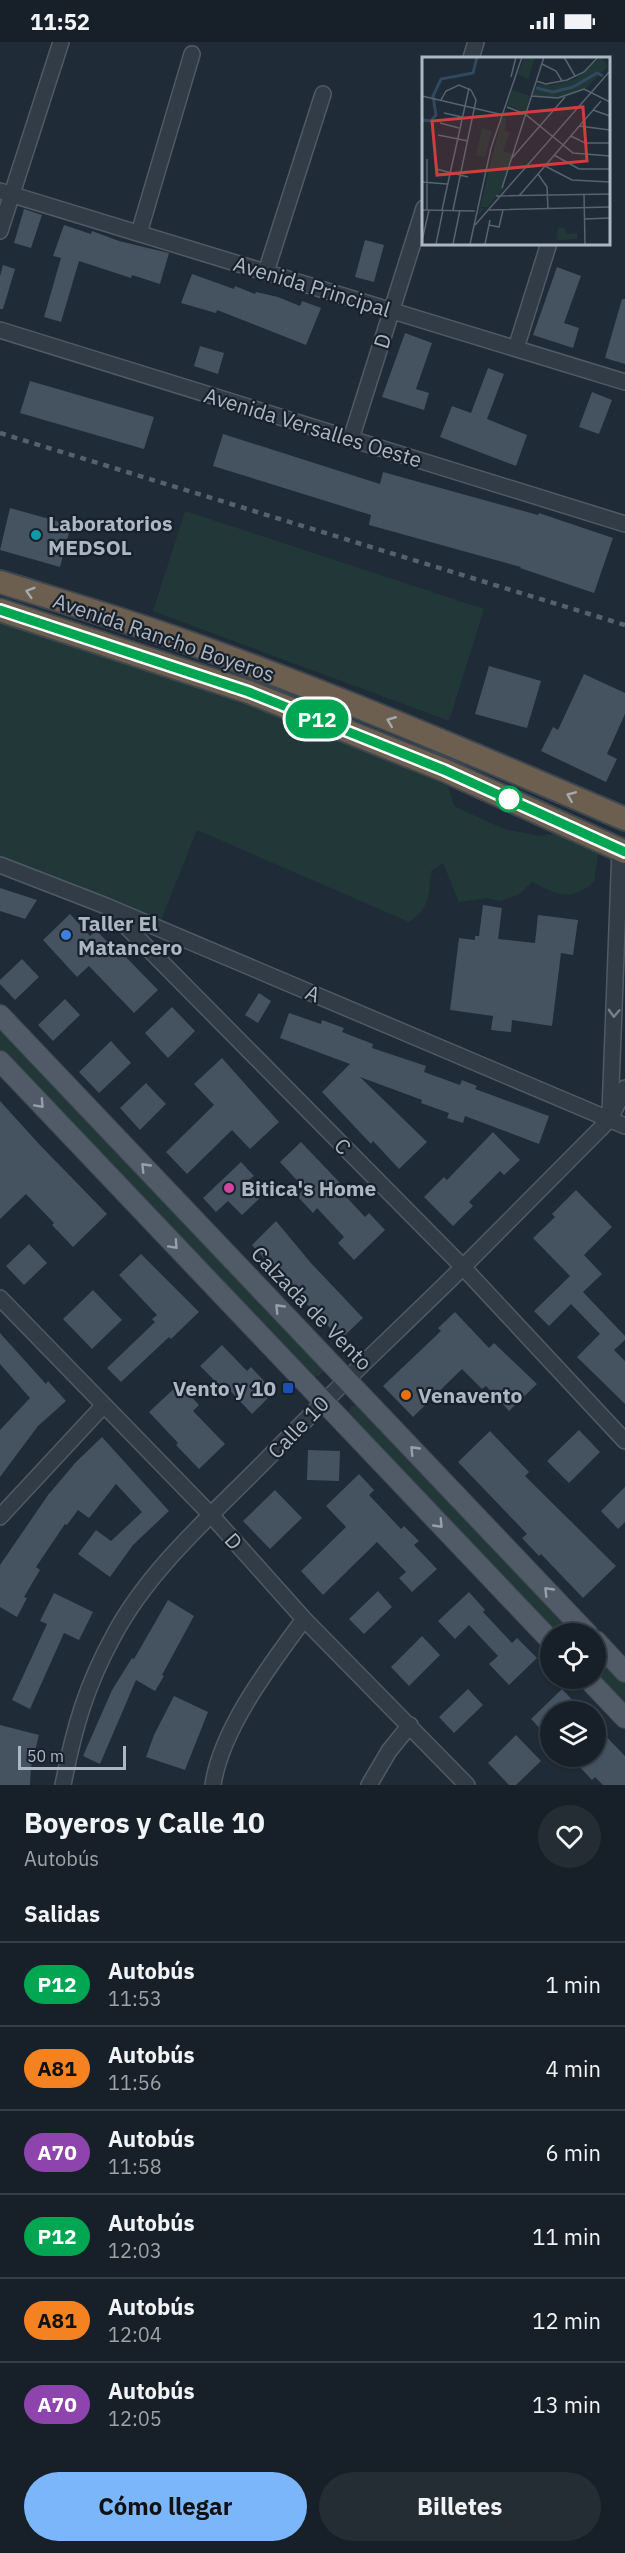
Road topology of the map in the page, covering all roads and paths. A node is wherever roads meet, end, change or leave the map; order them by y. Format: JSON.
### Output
{"nodes":[{"id":1,"x":61,"y":42,"type":"edge"},
{"id":2,"x":476,"y":42,"type":"edge"},
{"id":3,"x":192,"y":54,"type":"dead end"},
{"id":4,"x":471,"y":57,"type":"edge"},
{"id":5,"x":323,"y":94,"type":"dead end"},
{"id":6,"x":6,"y":193,"type":"edge"},
{"id":7,"x":422,"y":214,"type":"edge"},
{"id":8,"x":0,"y":231,"type":"edge"},
{"id":9,"x":139,"y":233,"type":"junction"},
{"id":10,"x":549,"y":244,"type":"edge"},
{"id":11,"x":266,"y":272,"type":"junction"},
{"id":12,"x":391,"y":310,"type":"junction"},
{"id":13,"x":0,"y":330,"type":"edge"},
{"id":14,"x":516,"y":348,"type":"junction"},
{"id":15,"x":625,"y":382,"type":"edge"},
{"id":16,"x":351,"y":439,"type":"junction"},
{"id":17,"x":625,"y":524,"type":"edge"},
{"id":18,"x":0,"y":582,"type":"edge"},
{"id":19,"x":0,"y":610,"type":"edge"},
{"id":20,"x":625,"y":819,"type":"edge"},
{"id":21,"x":623,"y":850,"type":"edge"},
{"id":22,"x":0,"y":865,"type":"edge"},
{"id":23,"x":106,"y":906,"type":"junction"},
{"id":24,"x":0,"y":1015,"type":"edge"},
{"id":25,"x":0,"y":1061,"type":"edge"},
{"id":26,"x":625,"y":1088,"type":"edge"},
{"id":27,"x":610,"y":1119,"type":"junction"},
{"id":28,"x":625,"y":1126,"type":"edge"},
{"id":29,"x":462,"y":1268,"type":"junction"},
{"id":30,"x":0,"y":1298,"type":"edge"},
{"id":31,"x":346,"y":1378,"type":"junction"},
{"id":32,"x":322,"y":1402,"type":"junction"},
{"id":33,"x":104,"y":1405,"type":"junction"},
{"id":34,"x":625,"y":1441,"type":"edge"},
{"id":35,"x":212,"y":1516,"type":"junction"},
{"id":36,"x":0,"y":1517,"type":"edge"},
{"id":37,"x":304,"y":1619,"type":"junction"},
{"id":38,"x":578,"y":1623,"type":"edge"},
{"id":39,"x":540,"y":1630,"type":"edge"},
{"id":40,"x":606,"y":1652,"type":"edge"},
{"id":41,"x":625,"y":1672,"type":"edge"},
{"id":42,"x":597,"y":1689,"type":"edge"},
{"id":43,"x":625,"y":1718,"type":"edge"},
{"id":44,"x":410,"y":1725,"type":"junction"},
{"id":45,"x":63,"y":1785,"type":"edge"},
{"id":46,"x":213,"y":1785,"type":"edge"},
{"id":47,"x":369,"y":1785,"type":"edge"},
{"id":48,"x":467,"y":1785,"type":"edge"}],
"edges":[{"from":1,"to":6,"type":"street"},
{"from":2,"to":4,"type":"street"},
{"from":3,"to":9,"type":"street"},
{"from":5,"to":11,"type":"street"},
{"from":6,"to":8,"type":"street"},
{"from":6,"to":9,"type":"street","name":"Avenida Principal"},
{"from":7,"to":12,"type":"street","name":"D"},
{"from":9,"to":11,"type":"street","name":"Avenida Principal"},
{"from":10,"to":14,"type":"street"},
{"from":11,"to":12,"type":"street","name":"Avenida Principal"},
{"from":12,"to":14,"type":"street","name":"Avenida Principal"},
{"from":12,"to":16,"type":"street","name":"D"},
{"from":13,"to":16,"type":"street","name":"Avenida Versalles Oeste"},
{"from":14,"to":15,"type":"street","name":"Avenida Principal"},
{"from":16,"to":17,"type":"street","name":"Avenida Versalles Oeste"},
{"from":20,"to":18,"type":"highway","name":"Avenida Rancho Boyeros","one_way":true},
{"from":19,"to":21,"type":"highway","name":"Avenida Rancho Boyeros"},
{"from":21,"to":27,"type":"street","one_way":true},
{"from":22,"to":23,"type":"street","name":"A"},
{"from":23,"to":27,"type":"street","name":"A"},
{"from":23,"to":29,"type":"street","name":"C"},
{"from":31,"to":24,"type":"main road","name":"Calzada de Vento","one_way":true},
{"from":25,"to":32,"type":"main road","one_way":true},
{"from":26,"to":27,"type":"street","name":"Calle 10"},
{"from":27,"to":28,"type":"street","name":"A"},
{"from":27,"to":29,"type":"street","name":"Calle 10"},
{"from":29,"to":31,"type":"street","name":"Calle 10"},
{"from":29,"to":34,"type":"street","name":"C"},
{"from":30,"to":33,"type":"street","name":"D"},
{"from":31,"to":32,"type":"street","name":"Calle 10"},
{"from":38,"to":31,"type":"main road","name":"Calzada de Vento","one_way":true},
{"from":32,"to":35,"type":"street","name":"Calle 10"},
{"from":32,"to":39,"type":"main road","one_way":true},
{"from":33,"to":35,"type":"street","name":"D"},
{"from":33,"to":36,"type":"street"},
{"from":35,"to":37,"type":"street","name":"D"},
{"from":35,"to":45,"type":"street","name":"Calle 10"},
{"from":37,"to":44,"type":"street","name":"D"},
{"from":37,"to":46,"type":"street"},
{"from":40,"to":41,"type":"main road"},
{"from":42,"to":43,"type":"main road"},
{"from":44,"to":47,"type":"street"},
{"from":44,"to":48,"type":"street","name":"D"}]}
